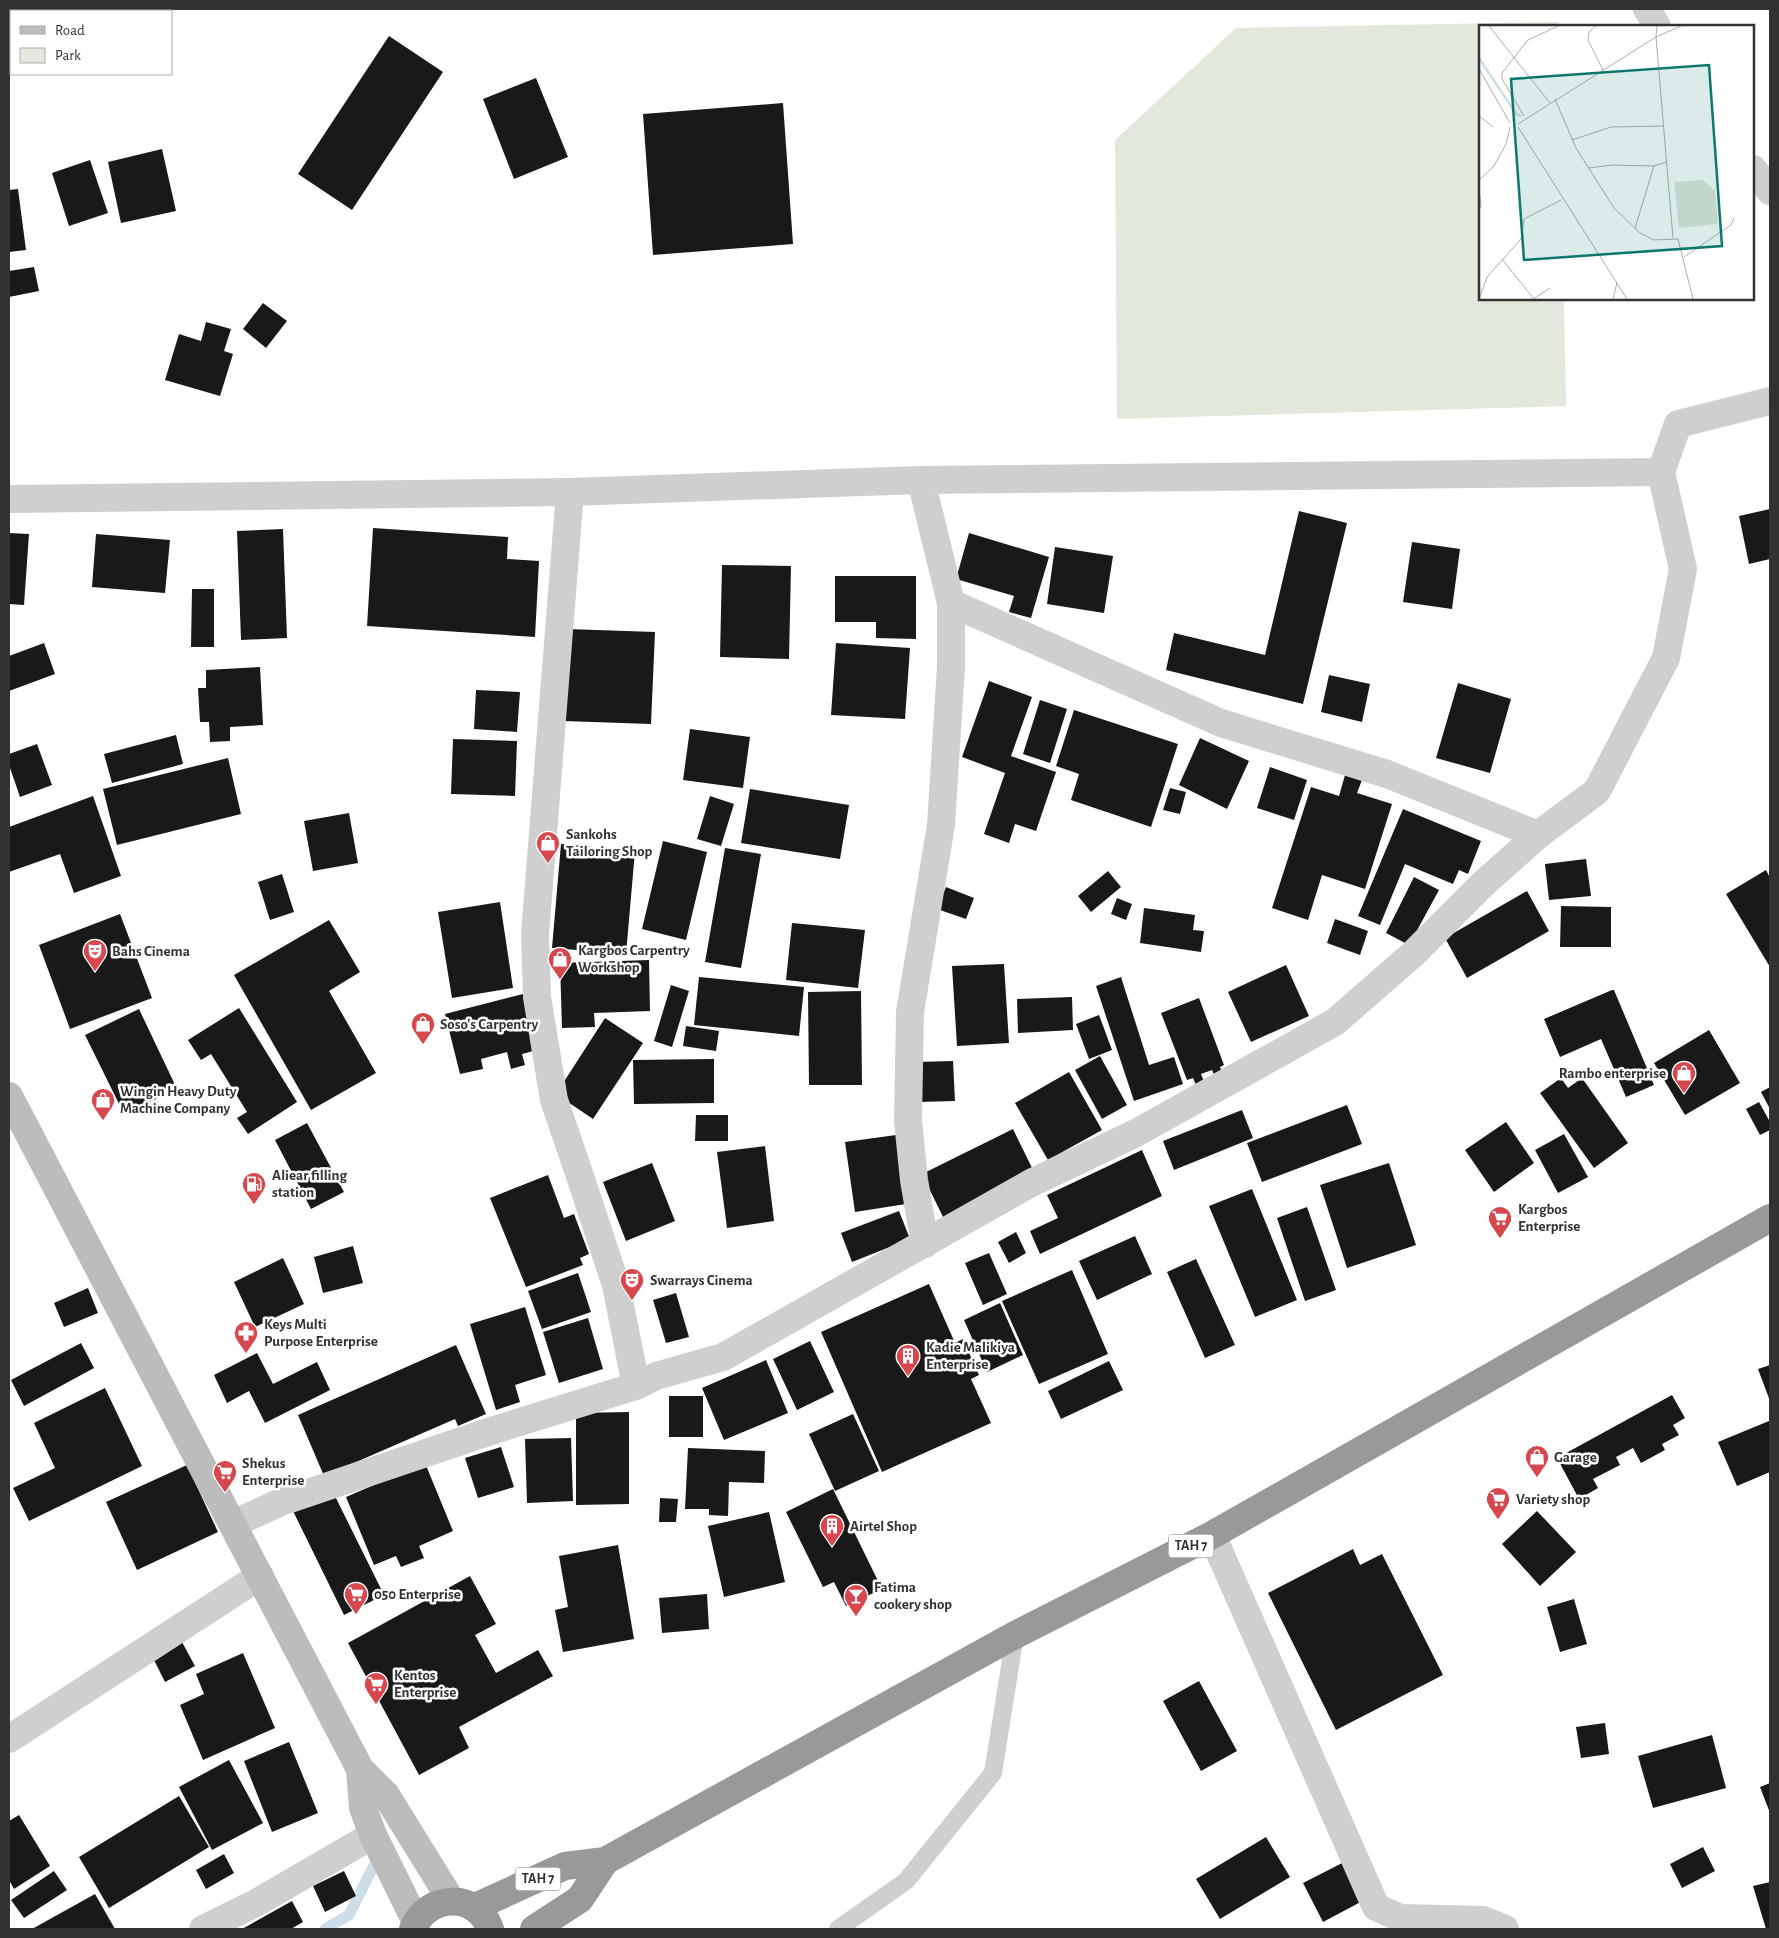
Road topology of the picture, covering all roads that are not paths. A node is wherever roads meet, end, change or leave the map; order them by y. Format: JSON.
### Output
{"nodes":[{"id":1,"x":1647,"y":9,"type":"edge"},
{"id":2,"x":1656,"y":25,"type":"edge"},
{"id":3,"x":1754,"y":170,"type":"edge"},
{"id":4,"x":1770,"y":191,"type":"edge"},
{"id":5,"x":1770,"y":401,"type":"edge"},
{"id":6,"x":1661,"y":472,"type":"junction"},
{"id":7,"x":921,"y":480,"type":"junction"},
{"id":8,"x":570,"y":492,"type":"junction"},
{"id":9,"x":9,"y":499,"type":"edge"},
{"id":10,"x":952,"y":603,"type":"junction"},
{"id":11,"x":1538,"y":835,"type":"junction"},
{"id":12,"x":9,"y":1096,"type":"edge"},
{"id":13,"x":1770,"y":1218,"type":"edge"},
{"id":14,"x":924,"y":1244,"type":"junction"},
{"id":15,"x":636,"y":1386,"type":"junction"},
{"id":16,"x":233,"y":1524,"type":"junction"},
{"id":17,"x":1212,"y":1535,"type":"junction"},
{"id":18,"x":260,"y":1576,"type":"junction"},
{"id":19,"x":1015,"y":1635,"type":"junction"},
{"id":20,"x":9,"y":1739,"type":"edge"},
{"id":21,"x":360,"y":1769,"type":"junction"},
{"id":22,"x":373,"y":1835,"type":"junction"},
{"id":23,"x":604,"y":1862,"type":"junction"},
{"id":24,"x":463,"y":1904,"type":"junction"},
{"id":25,"x":414,"y":1926,"type":"edge"},
{"id":26,"x":203,"y":1929,"type":"edge"},
{"id":27,"x":490,"y":1929,"type":"edge"},
{"id":28,"x":534,"y":1929,"type":"edge"},
{"id":29,"x":838,"y":1929,"type":"edge"},
{"id":30,"x":1505,"y":1929,"type":"edge"}],
"edges":[{"from":1,"to":2,"type":"street"},
{"from":3,"to":4,"type":"street"},
{"from":5,"to":6,"type":"street"},
{"from":6,"to":7,"type":"street"},
{"from":6,"to":11,"type":"street"},
{"from":7,"to":8,"type":"street"},
{"from":7,"to":10,"type":"street"},
{"from":8,"to":9,"type":"street"},
{"from":8,"to":15,"type":"street"},
{"from":10,"to":11,"type":"street"},
{"from":10,"to":14,"type":"street"},
{"from":11,"to":14,"type":"street"},
{"from":12,"to":16,"type":"main road"},
{"from":13,"to":17,"type":"highway","number":"TAH 7"},
{"from":14,"to":15,"type":"street"},
{"from":15,"to":16,"type":"street"},
{"from":16,"to":18,"type":"main road"},
{"from":17,"to":19,"type":"highway","number":"TAH 7"},
{"from":17,"to":30,"type":"street"},
{"from":18,"to":20,"type":"street"},
{"from":18,"to":21,"type":"main road"},
{"from":19,"to":23,"type":"highway","number":"TAH 7"},
{"from":19,"to":29,"type":"lane"},
{"from":21,"to":22,"type":"main road"},
{"from":21,"to":24,"type":"main road"},
{"from":22,"to":25,"type":"main road"},
{"from":22,"to":26,"type":"street"},
{"from":23,"to":24,"type":"highway","number":"TAH 7"},
{"from":23,"to":28,"type":"highway","number":"TAH 7"},
{"from":24,"to":25,"type":"highway"},
{"from":24,"to":27,"type":"highway"}]}
